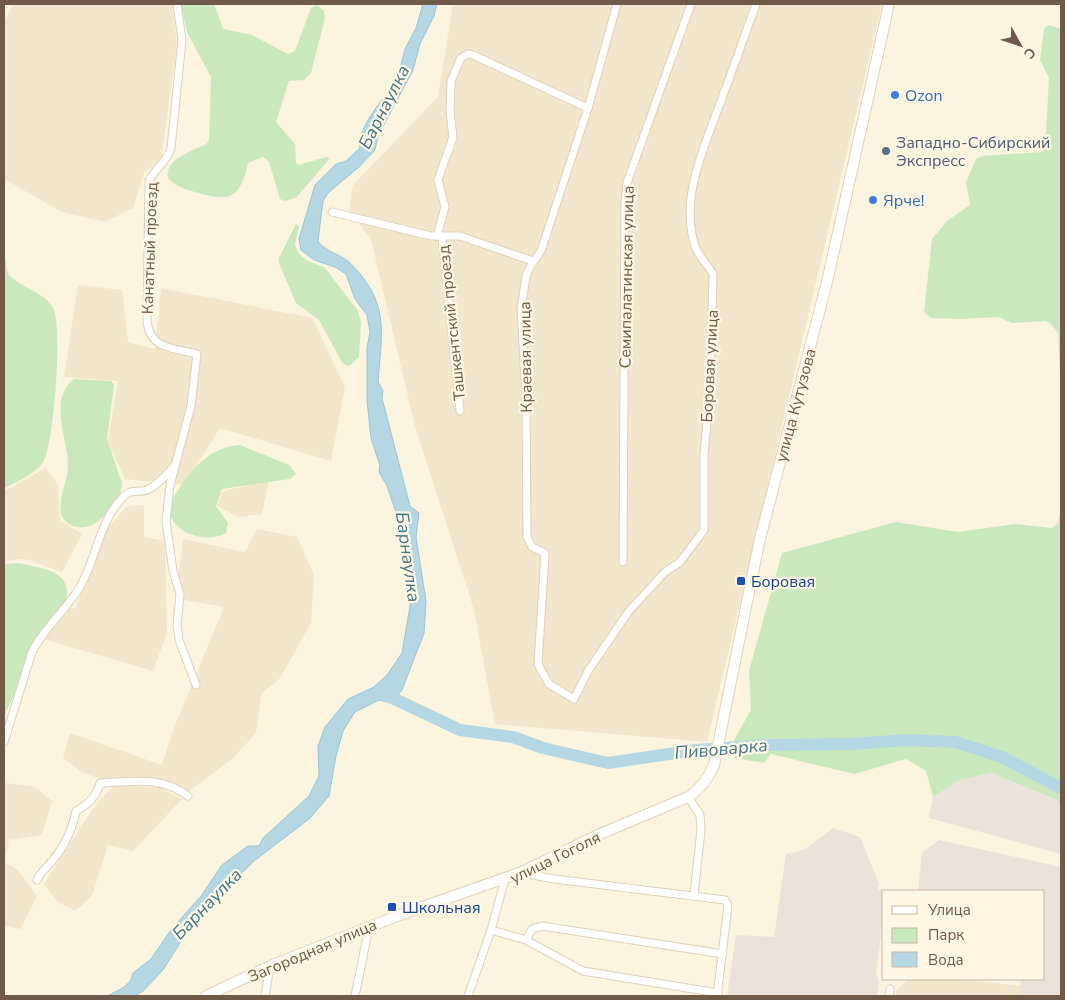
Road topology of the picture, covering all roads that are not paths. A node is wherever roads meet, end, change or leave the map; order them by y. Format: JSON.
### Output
{"nodes":[{"id":1,"x":177,"y":4,"type":"edge"},
{"id":2,"x":617,"y":4,"type":"edge"},
{"id":3,"x":690,"y":4,"type":"edge"},
{"id":4,"x":756,"y":4,"type":"edge"},
{"id":5,"x":889,"y":4,"type":"edge"},
{"id":6,"x":588,"y":108,"type":"junction"},
{"id":7,"x":332,"y":212,"type":"dead end"},
{"id":8,"x":440,"y":236,"type":"junction"},
{"id":9,"x":533,"y":261,"type":"junction"},
{"id":10,"x":460,"y":411,"type":"dead end"},
{"id":11,"x":176,"y":464,"type":"junction"},
{"id":12,"x":623,"y":562,"type":"dead end"},
{"id":13,"x":196,"y":685,"type":"dead end"},
{"id":14,"x":574,"y":699,"type":"joint"},
{"id":15,"x":4,"y":742,"type":"edge"},
{"id":16,"x":188,"y":796,"type":"dead end"},
{"id":17,"x":688,"y":797,"type":"junction"},
{"id":18,"x":522,"y":872,"type":"junction"},
{"id":19,"x":505,"y":879,"type":"junction"},
{"id":20,"x":37,"y":880,"type":"dead end"},
{"id":21,"x":694,"y":895,"type":"junction"},
{"id":22,"x":369,"y":927,"type":"junction"},
{"id":23,"x":491,"y":930,"type":"junction"},
{"id":24,"x":526,"y":940,"type":"junction"},
{"id":25,"x":723,"y":954,"type":"junction"},
{"id":26,"x":270,"y":966,"type":"junction"},
{"id":27,"x":718,"y":995,"type":"edge"},
{"id":28,"x":206,"y":996,"type":"edge"},
{"id":29,"x":265,"y":996,"type":"edge"},
{"id":30,"x":355,"y":996,"type":"edge"},
{"id":31,"x":468,"y":996,"type":"edge"}],
"edges":[{"from":1,"to":11,"type":"street","name":"Канатный проезд"},
{"from":2,"to":6,"type":"street","name":"Краевая улица"},
{"from":3,"to":12,"type":"street","name":"Семипалатинская улица"},
{"from":4,"to":14,"type":"street","name":"Боровая улица"},
{"from":5,"to":17,"type":"main road","name":"улица Кутузова"},
{"from":6,"to":8,"type":"street","name":"Ташкентский проезд"},
{"from":6,"to":9,"type":"street","name":"Краевая улица"},
{"from":7,"to":8,"type":"street"},
{"from":8,"to":9,"type":"street"},
{"from":8,"to":10,"type":"street","name":"Ташкентский проезд"},
{"from":9,"to":14,"type":"street","name":"Краевая улица"},
{"from":11,"to":13,"type":"street","name":"Канатный проезд"},
{"from":11,"to":15,"type":"street"},
{"from":16,"to":20,"type":"street"},
{"from":17,"to":18,"type":"main road","name":"улица Гоголя"},
{"from":17,"to":21,"type":"street"},
{"from":18,"to":19,"type":"main road","name":"улица Гоголя"},
{"from":18,"to":21,"type":"street"},
{"from":19,"to":22,"type":"main road","name":"Загородная улица"},
{"from":19,"to":23,"type":"street","name":"улица Гоголя"},
{"from":21,"to":25,"type":"street"},
{"from":22,"to":26,"type":"main road","name":"Загородная улица"},
{"from":22,"to":30,"type":"street"},
{"from":23,"to":24,"type":"street"},
{"from":23,"to":31,"type":"street","name":"улица Гоголя"},
{"from":24,"to":25,"type":"street"},
{"from":24,"to":27,"type":"street"},
{"from":25,"to":27,"type":"street"},
{"from":26,"to":28,"type":"main road","name":"Загородная улица"},
{"from":26,"to":29,"type":"street"}]}
